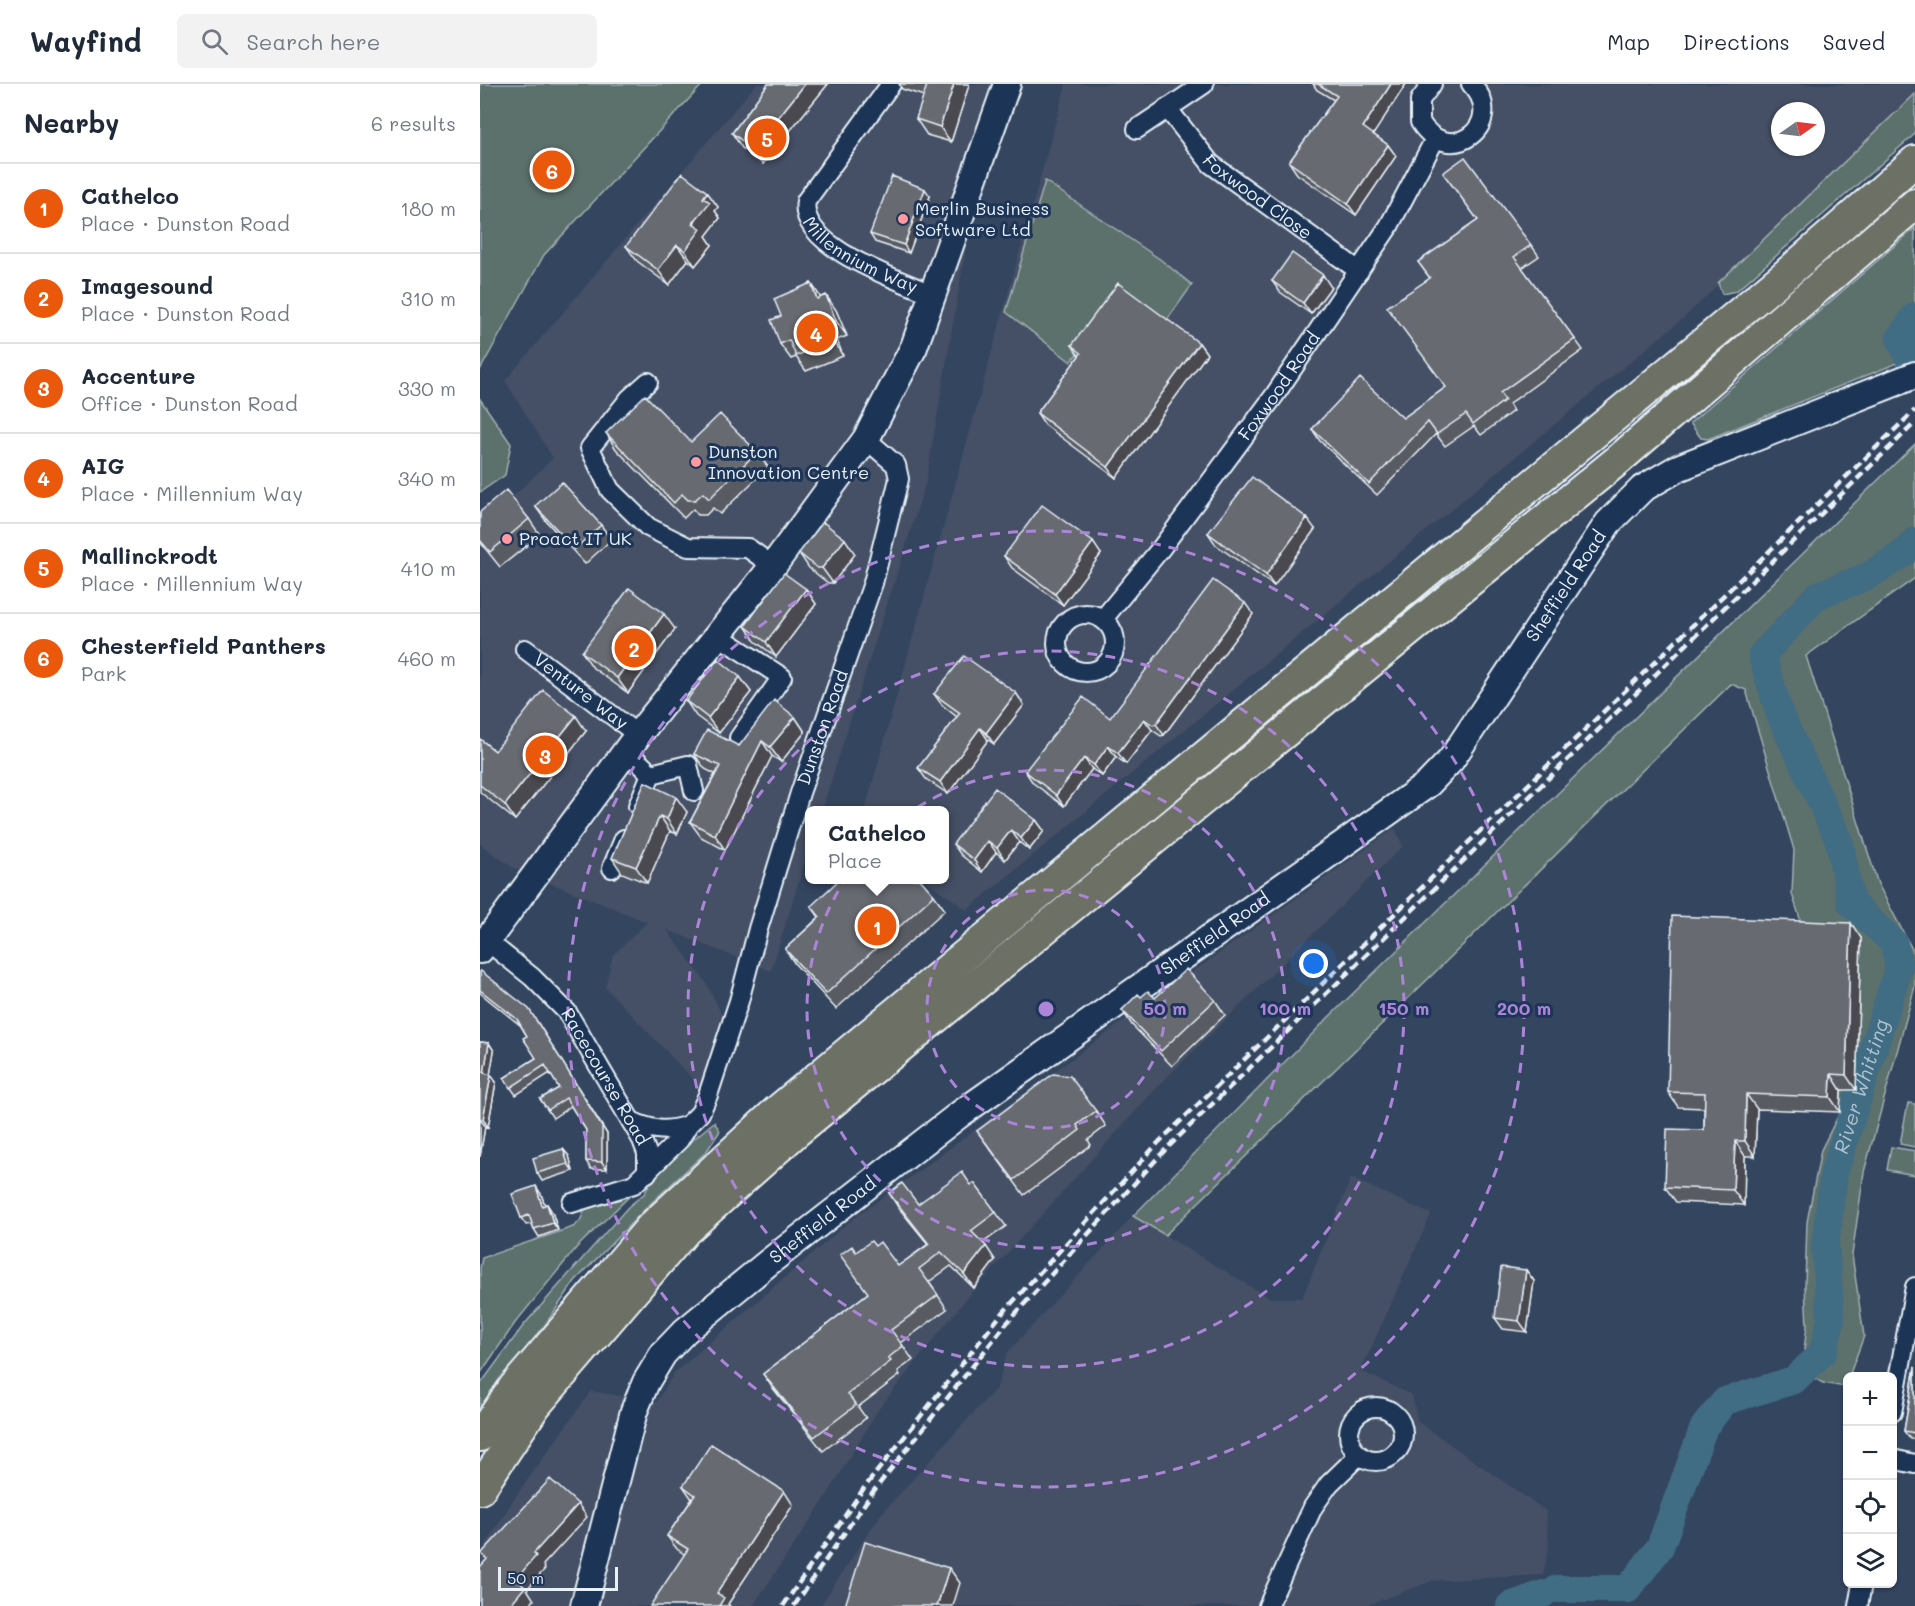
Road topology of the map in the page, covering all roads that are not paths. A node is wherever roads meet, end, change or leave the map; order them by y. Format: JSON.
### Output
{"nodes":[{"id":1,"x":891,"y":84,"type":"edge"},
{"id":2,"x":1007,"y":84,"type":"edge"},
{"id":3,"x":1204,"y":84,"type":"edge"},
{"id":4,"x":1432,"y":84,"type":"edge"},
{"id":5,"x":1481,"y":87,"type":"edge"},
{"id":6,"x":1167,"y":108,"type":"junction"},
{"id":7,"x":1137,"y":129,"type":"dead end"},
{"id":8,"x":1435,"y":139,"type":"junction"},
{"id":9,"x":1915,"y":161,"type":"edge"},
{"id":10,"x":1915,"y":204,"type":"edge"},
{"id":11,"x":1359,"y":271,"type":"junction"},
{"id":12,"x":934,"y":295,"type":"junction"},
{"id":13,"x":1904,"y":379,"type":"edge"},
{"id":14,"x":648,"y":382,"type":"dead end"},
{"id":15,"x":866,"y":439,"type":"junction"},
{"id":16,"x":773,"y":566,"type":"junction"},
{"id":17,"x":1103,"y":619,"type":"dead end"},
{"id":18,"x":717,"y":635,"type":"junction"},
{"id":19,"x":525,"y":649,"type":"dead end"},
{"id":20,"x":739,"y":738,"type":"dead end"},
{"id":21,"x":632,"y":743,"type":"junction"},
{"id":22,"x":651,"y":774,"type":"junction"},
{"id":23,"x":694,"y":791,"type":"dead end"},
{"id":24,"x":612,"y":868,"type":"edge"},
{"id":25,"x":482,"y":943,"type":"edge"},
{"id":26,"x":631,"y":1121,"type":"junction"},
{"id":27,"x":688,"y":1125,"type":"junction"},
{"id":28,"x":647,"y":1173,"type":"junction"},
{"id":29,"x":572,"y":1203,"type":"dead end"},
{"id":30,"x":1915,"y":1287,"type":"edge"},
{"id":31,"x":1897,"y":1389,"type":"edge"},
{"id":32,"x":480,"y":1436,"type":"edge"},
{"id":33,"x":1359,"y":1455,"type":"dead end"},
{"id":34,"x":1897,"y":1460,"type":"edge"},
{"id":35,"x":1915,"y":1464,"type":"edge"},
{"id":36,"x":480,"y":1489,"type":"edge"},
{"id":37,"x":1861,"y":1588,"type":"edge"},
{"id":38,"x":584,"y":1606,"type":"edge"},
{"id":39,"x":1268,"y":1606,"type":"edge"},
{"id":40,"x":1858,"y":1606,"type":"edge"}],
"edges":[{"from":1,"to":12,"type":"street","name":"Millennium Way"},
{"from":2,"to":12,"type":"main road"},
{"from":3,"to":6,"type":"street"},
{"from":4,"to":8,"type":"street"},
{"from":5,"to":8,"type":"street"},
{"from":6,"to":7,"type":"street"},
{"from":6,"to":11,"type":"street","name":"Foxwood Close"},
{"from":8,"to":11,"type":"street","name":"Foxwood Road"},
{"from":9,"to":32,"type":"highway"},
{"from":10,"to":36,"type":"highway"},
{"from":11,"to":17,"type":"street","name":"Foxwood Road"},
{"from":12,"to":15,"type":"main road"},
{"from":13,"to":38,"type":"main road","name":"Sheffield Road"},
{"from":14,"to":16,"type":"street"},
{"from":15,"to":16,"type":"main road"},
{"from":15,"to":27,"type":"street","name":"Dunston Road"},
{"from":16,"to":18,"type":"main road"},
{"from":18,"to":20,"type":"street"},
{"from":18,"to":21,"type":"main road"},
{"from":19,"to":21,"type":"street","name":"Venture Way"},
{"from":21,"to":22,"type":"street","name":"Venture Way"},
{"from":21,"to":25,"type":"main road"},
{"from":22,"to":23,"type":"street"},
{"from":22,"to":24,"type":"street"},
{"from":25,"to":26,"type":"street","name":"Racecourse Road"},
{"from":26,"to":27,"type":"street"},
{"from":26,"to":28,"type":"street","name":"Racecourse Road"},
{"from":27,"to":28,"type":"street","name":"Dunston Road"},
{"from":28,"to":29,"type":"street"},
{"from":30,"to":31,"type":"street"},
{"from":33,"to":39,"type":"street"},
{"from":34,"to":35,"type":"street"},
{"from":37,"to":40,"type":"street"}]}
